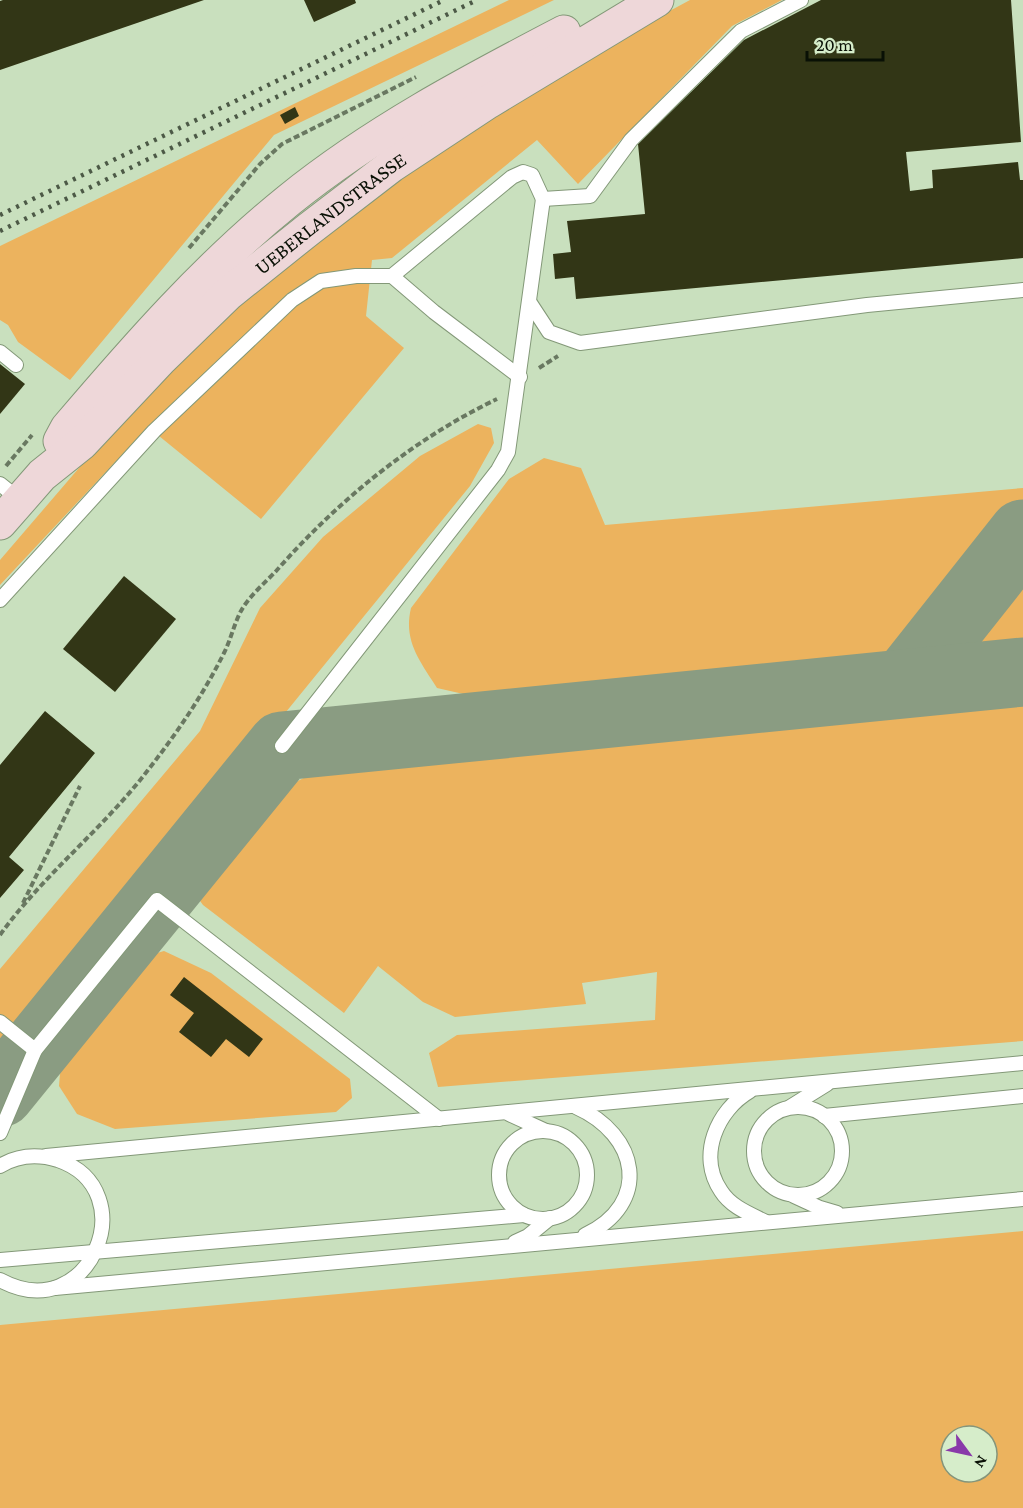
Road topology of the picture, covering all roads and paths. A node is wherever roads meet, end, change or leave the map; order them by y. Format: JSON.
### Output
{"nodes":[{"id":1,"x":643,"y":0,"type":"edge"},
{"id":2,"x":657,"y":0,"type":"edge"},
{"id":3,"x":801,"y":0,"type":"edge"},
{"id":4,"x":543,"y":199,"type":"junction"},
{"id":5,"x":392,"y":276,"type":"junction"},
{"id":6,"x":1023,"y":290,"type":"edge"},
{"id":7,"x":530,"y":303,"type":"junction"},
{"id":8,"x":580,"y":343,"type":"junction"},
{"id":9,"x":0,"y":352,"type":"edge"},
{"id":10,"x":16,"y":365,"type":"dead end"},
{"id":11,"x":519,"y":383,"type":"junction"},
{"id":12,"x":42,"y":475,"type":"junction"},
{"id":13,"x":7,"y":502,"type":"edge"},
{"id":14,"x":0,"y":600,"type":"edge"},
{"id":15,"x":282,"y":746,"type":"dead end"},
{"id":16,"x":80,"y":786,"type":"dead end"},
{"id":17,"x":21,"y":906,"type":"junction"},
{"id":18,"x":0,"y":935,"type":"edge"},
{"id":19,"x":0,"y":1022,"type":"edge"},
{"id":20,"x":35,"y":1050,"type":"junction"},
{"id":21,"x":1023,"y":1063,"type":"edge"},
{"id":22,"x":831,"y":1081,"type":"junction"},
{"id":23,"x":754,"y":1089,"type":"junction"},
{"id":24,"x":1023,"y":1096,"type":"edge"},
{"id":25,"x":574,"y":1106,"type":"junction"},
{"id":26,"x":786,"y":1108,"type":"junction"},
{"id":27,"x":504,"y":1112,"type":"junction"},
{"id":28,"x":824,"y":1116,"type":"junction"},
{"id":29,"x":439,"y":1119,"type":"junction"},
{"id":30,"x":546,"y":1131,"type":"junction"},
{"id":31,"x":0,"y":1133,"type":"edge"},
{"id":32,"x":46,"y":1156,"type":"junction"},
{"id":33,"x":0,"y":1166,"type":"edge"},
{"id":34,"x":792,"y":1195,"type":"junction"},
{"id":35,"x":1023,"y":1199,"type":"edge"},
{"id":36,"x":524,"y":1215,"type":"junction"},
{"id":37,"x":845,"y":1215,"type":"junction"},
{"id":38,"x":550,"y":1218,"type":"junction"},
{"id":39,"x":768,"y":1222,"type":"junction"},
{"id":40,"x":575,"y":1240,"type":"junction"},
{"id":41,"x":507,"y":1246,"type":"junction"},
{"id":42,"x":96,"y":1251,"type":"junction"},
{"id":43,"x":0,"y":1260,"type":"edge"},
{"id":44,"x":0,"y":1280,"type":"edge"},
{"id":45,"x":55,"y":1288,"type":"junction"}],
"edges":[{"from":1,"to":12,"type":"main road","name":"UEBERLANDSTRASSE"},
{"from":2,"to":12,"type":"main road","name":"UEBERLANDSTRASSE"},
{"from":3,"to":4,"type":"lane"},
{"from":4,"to":5,"type":"lane"},
{"from":4,"to":7,"type":"lane"},
{"from":5,"to":11,"type":"lane"},
{"from":5,"to":14,"type":"lane"},
{"from":6,"to":8,"type":"lane"},
{"from":7,"to":8,"type":"lane"},
{"from":7,"to":11,"type":"lane"},
{"from":8,"to":11,"type":"path"},
{"from":9,"to":10,"type":"lane"},
{"from":11,"to":15,"type":"lane"},
{"from":11,"to":17,"type":"path"},
{"from":12,"to":13,"type":"main road","name":"UEBERLANDSTRASSE"},
{"from":16,"to":17,"type":"path"},
{"from":17,"to":18,"type":"path"},
{"from":19,"to":20,"type":"lane"},
{"from":20,"to":29,"type":"lane"},
{"from":20,"to":31,"type":"lane"},
{"from":21,"to":22,"type":"lane"},
{"from":22,"to":23,"type":"lane"},
{"from":22,"to":26,"type":"lane"},
{"from":23,"to":25,"type":"lane"},
{"from":23,"to":39,"type":"lane"},
{"from":24,"to":28,"type":"lane"},
{"from":25,"to":27,"type":"lane"},
{"from":25,"to":40,"type":"lane"},
{"from":26,"to":28,"type":"lane"},
{"from":26,"to":34,"type":"lane"},
{"from":27,"to":29,"type":"lane"},
{"from":27,"to":30,"type":"lane"},
{"from":28,"to":34,"type":"lane"},
{"from":29,"to":32,"type":"lane"},
{"from":30,"to":36,"type":"lane"},
{"from":30,"to":38,"type":"lane"},
{"from":32,"to":33,"type":"lane"},
{"from":32,"to":42,"type":"lane"},
{"from":34,"to":37,"type":"lane"},
{"from":35,"to":37,"type":"lane"},
{"from":36,"to":38,"type":"lane"},
{"from":36,"to":42,"type":"lane"},
{"from":37,"to":39,"type":"lane"},
{"from":38,"to":41,"type":"lane"},
{"from":39,"to":40,"type":"lane"},
{"from":40,"to":41,"type":"lane"},
{"from":41,"to":45,"type":"lane"},
{"from":42,"to":43,"type":"lane"},
{"from":42,"to":45,"type":"lane"},
{"from":44,"to":45,"type":"lane"}]}
